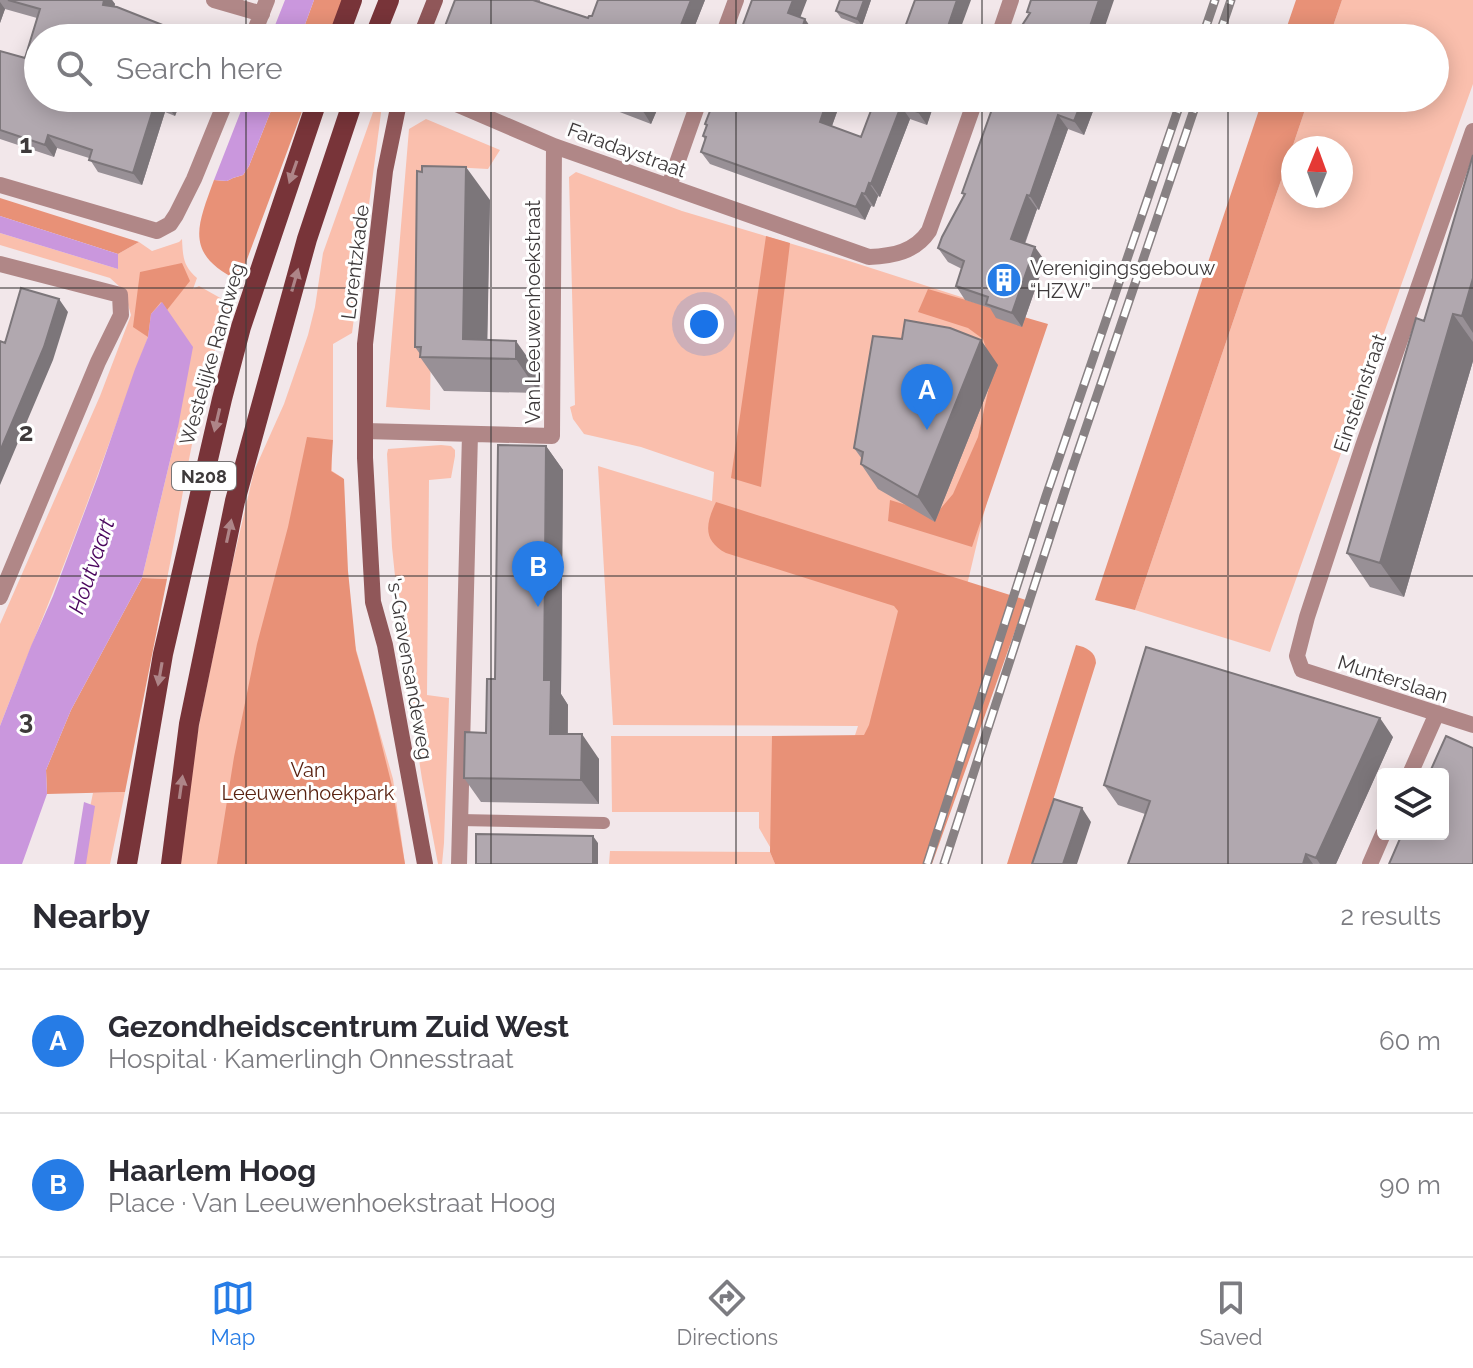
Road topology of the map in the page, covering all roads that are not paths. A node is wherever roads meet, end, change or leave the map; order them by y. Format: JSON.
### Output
{"nodes":[{"id":1,"x":214,"y":0,"type":"edge"},
{"id":2,"x":352,"y":0,"type":"edge"},
{"id":3,"x":389,"y":0,"type":"edge"},
{"id":4,"x":435,"y":0,"type":"edge"},
{"id":5,"x":736,"y":0,"type":"edge"},
{"id":6,"x":1011,"y":0,"type":"edge"},
{"id":7,"x":264,"y":7,"type":"edge"},
{"id":8,"x":343,"y":24,"type":"edge"},
{"id":9,"x":380,"y":24,"type":"edge"},
{"id":10,"x":426,"y":24,"type":"edge"},
{"id":11,"x":727,"y":24,"type":"edge"},
{"id":12,"x":1003,"y":24,"type":"edge"},
{"id":13,"x":221,"y":112,"type":"edge"},
{"id":14,"x":313,"y":112,"type":"edge"},
{"id":15,"x":349,"y":112,"type":"edge"},
{"id":16,"x":397,"y":112,"type":"edge"},
{"id":17,"x":475,"y":112,"type":"edge"},
{"id":18,"x":695,"y":112,"type":"edge"},
{"id":19,"x":971,"y":112,"type":"edge"},
{"id":20,"x":1473,"y":131,"type":"edge"},
{"id":21,"x":554,"y":146,"type":"junction"},
{"id":22,"x":0,"y":185,"type":"edge"},
{"id":23,"x":669,"y":186,"type":"junction"},
{"id":24,"x":0,"y":264,"type":"edge"},
{"id":25,"x":365,"y":431,"type":"junction"},
{"id":26,"x":470,"y":434,"type":"junction"},
{"id":27,"x":0,"y":597,"type":"edge"},
{"id":28,"x":1302,"y":670,"type":"joint"},
{"id":29,"x":1437,"y":713,"type":"junction"},
{"id":30,"x":1473,"y":725,"type":"edge"},
{"id":31,"x":1413,"y":768,"type":"edge"},
{"id":32,"x":460,"y":820,"type":"junction"},
{"id":33,"x":604,"y":823,"type":"dead end"},
{"id":34,"x":1380,"y":840,"type":"edge"},
{"id":35,"x":127,"y":864,"type":"edge"},
{"id":36,"x":171,"y":864,"type":"edge"},
{"id":37,"x":425,"y":864,"type":"edge"},
{"id":38,"x":459,"y":864,"type":"edge"},
{"id":39,"x":1370,"y":864,"type":"edge"}],
"edges":[{"from":1,"to":7,"type":"street"},
{"from":2,"to":8,"type":"main road"},
{"from":3,"to":9,"type":"main road"},
{"from":4,"to":10,"type":"street"},
{"from":5,"to":11,"type":"street"},
{"from":6,"to":12,"type":"street"},
{"from":13,"to":22,"type":"street"},
{"from":14,"to":35,"type":"main road","name":"Westelijke Randweg","number":"N208","one_way":true},
{"from":36,"to":15,"type":"main road","number":"N208","one_way":true},
{"from":16,"to":25,"type":"street","name":"Lorentzkade"},
{"from":17,"to":21,"type":"street","name":"Faradaystraat"},
{"from":18,"to":23,"type":"street"},
{"from":19,"to":23,"type":"street","name":"Faradaystraat"},
{"from":20,"to":28,"type":"street","name":"Einsteinstraat"},
{"from":21,"to":23,"type":"street","name":"Faradaystraat"},
{"from":21,"to":26,"type":"street","name":"Van Leeuwenhoekstraat"},
{"from":24,"to":27,"type":"street"},
{"from":25,"to":26,"type":"street","name":"Van Leeuwenhoekstraat"},
{"from":25,"to":37,"type":"street","name":"'s-Gravensandeweg"},
{"from":26,"to":32,"type":"street"},
{"from":28,"to":29,"type":"street","name":"Munterslaan"},
{"from":29,"to":30,"type":"street","name":"Munterslaan"},
{"from":29,"to":31,"type":"street"},
{"from":32,"to":33,"type":"lane"},
{"from":32,"to":38,"type":"street"},
{"from":34,"to":39,"type":"street"}]}
